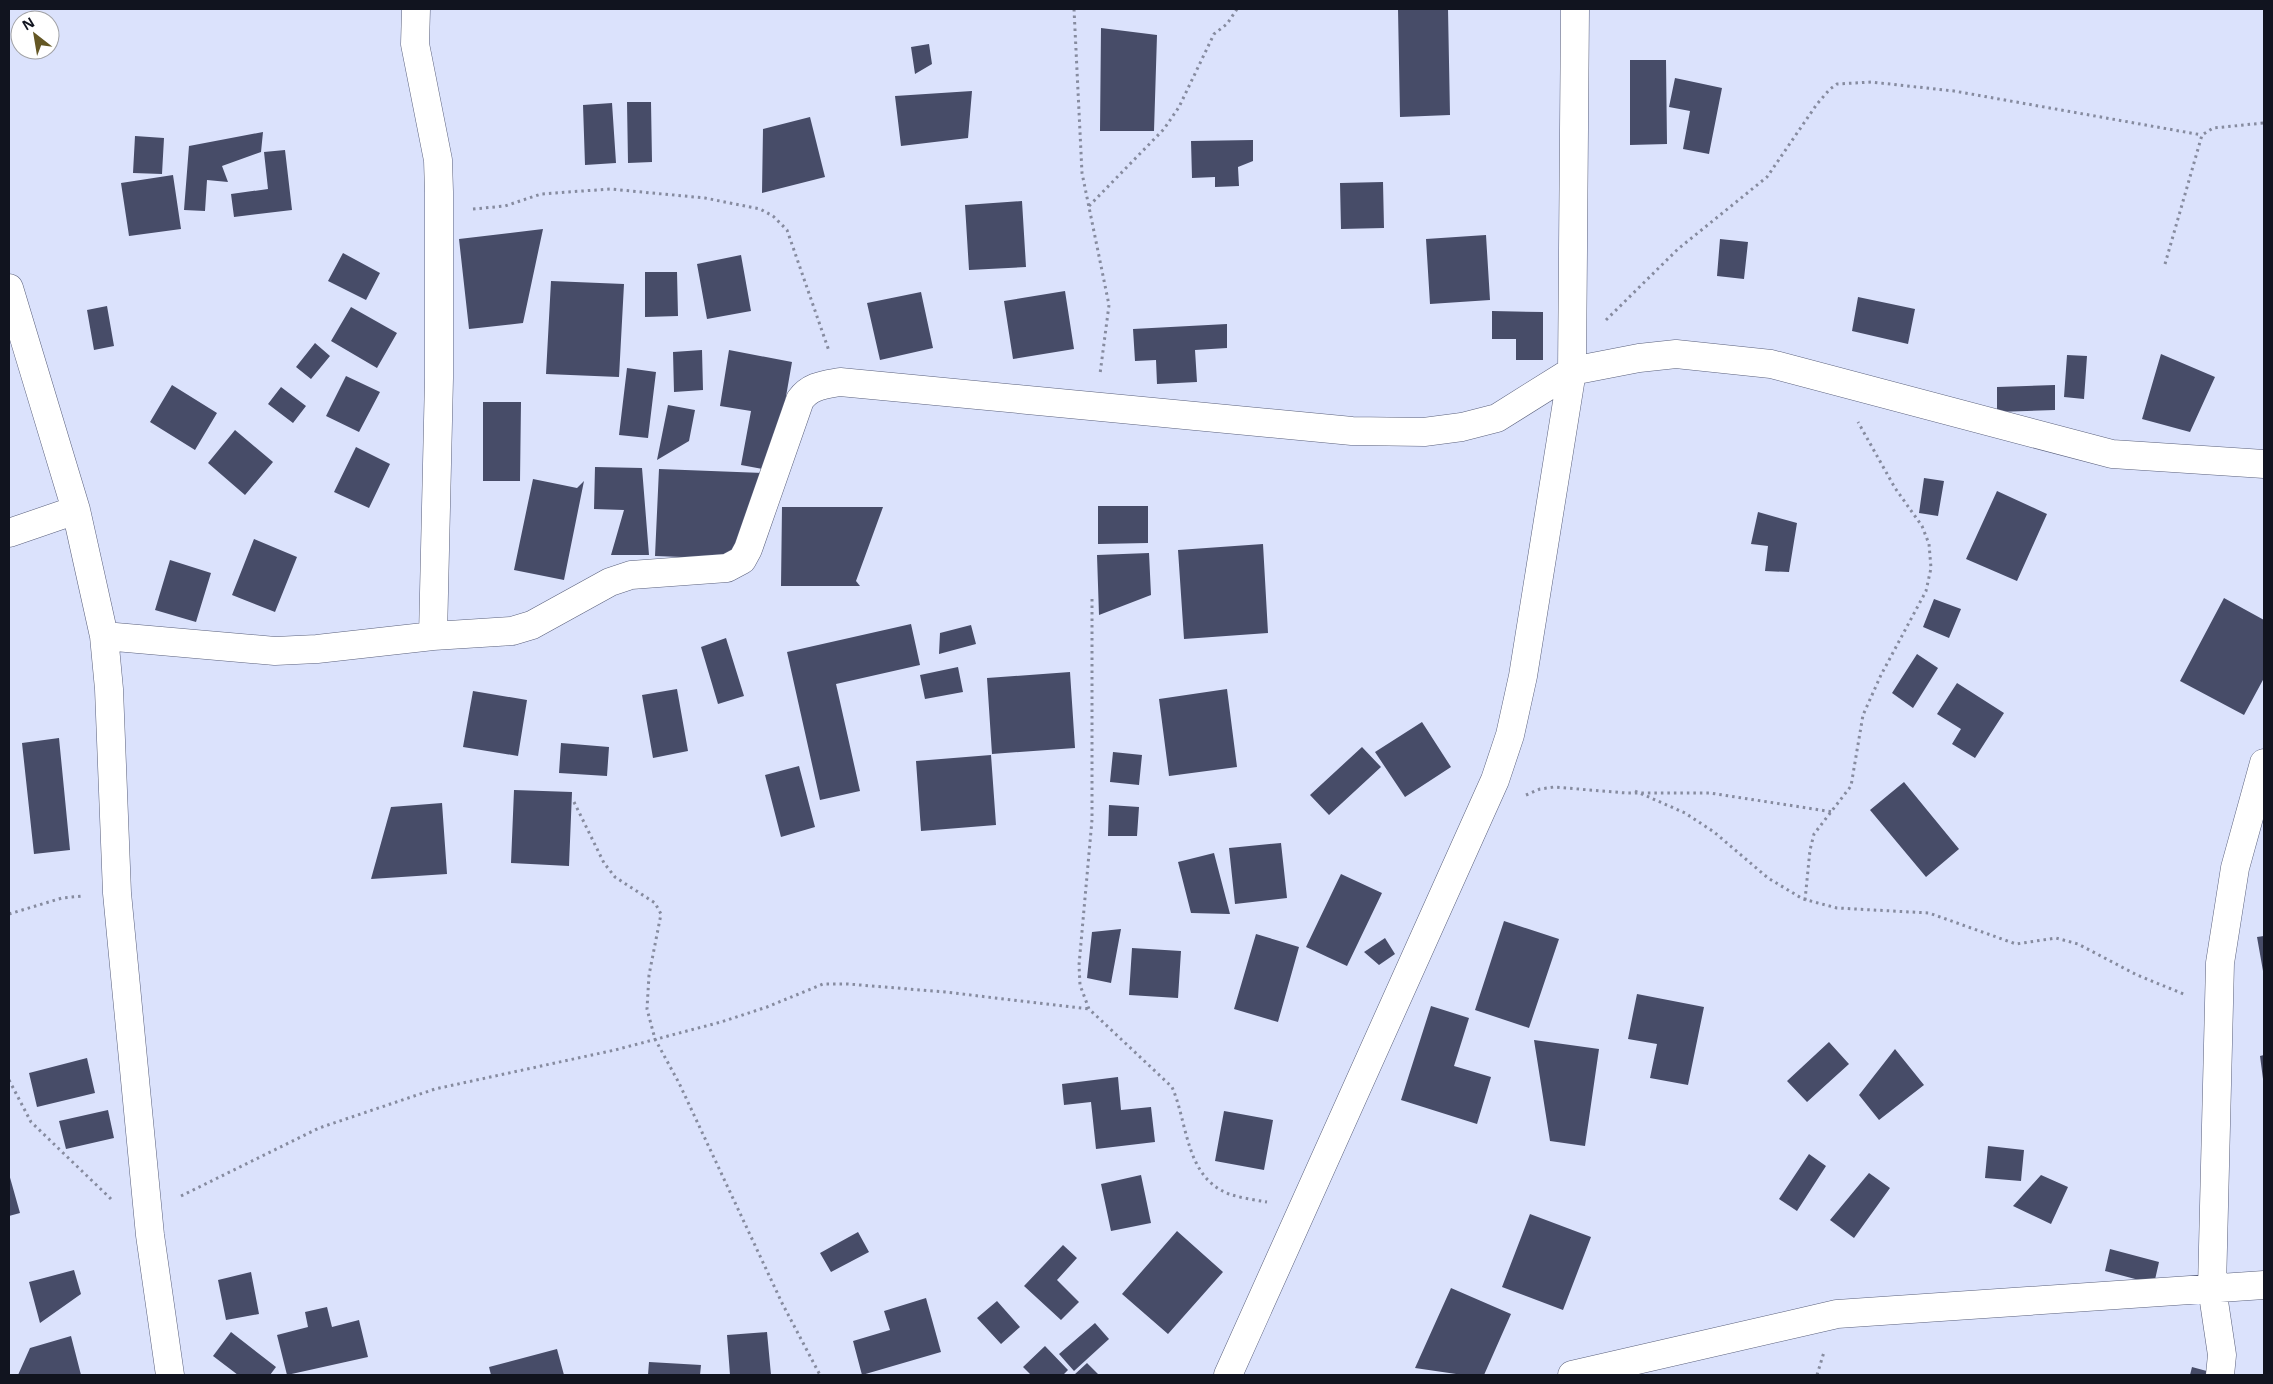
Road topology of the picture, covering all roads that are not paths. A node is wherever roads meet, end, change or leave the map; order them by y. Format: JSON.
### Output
{"nodes":[{"id":1,"x":416,"y":9,"type":"edge"},
{"id":2,"x":1575,"y":9,"type":"edge"},
{"id":3,"x":9,"y":288,"type":"edge"},
{"id":4,"x":1572,"y":362,"type":"junction"},
{"id":5,"x":2264,"y":464,"type":"edge"},
{"id":6,"x":76,"y":510,"type":"junction"},
{"id":7,"x":9,"y":533,"type":"edge"},
{"id":8,"x":104,"y":636,"type":"junction"},
{"id":9,"x":433,"y":636,"type":"junction"},
{"id":10,"x":2264,"y":763,"type":"edge"},
{"id":11,"x":2264,"y":1285,"type":"edge"},
{"id":12,"x":2212,"y":1288,"type":"junction"},
{"id":13,"x":170,"y":1375,"type":"edge"},
{"id":14,"x":1228,"y":1375,"type":"edge"},
{"id":15,"x":1572,"y":1375,"type":"edge"},
{"id":16,"x":2220,"y":1375,"type":"edge"}],
"edges":[{"from":1,"to":9,"type":"street"},
{"from":2,"to":4,"type":"street"},
{"from":3,"to":6,"type":"street"},
{"from":4,"to":5,"type":"street"},
{"from":4,"to":9,"type":"street"},
{"from":4,"to":14,"type":"street"},
{"from":6,"to":7,"type":"street"},
{"from":6,"to":8,"type":"street"},
{"from":8,"to":9,"type":"street"},
{"from":8,"to":13,"type":"street"},
{"from":10,"to":12,"type":"street"},
{"from":11,"to":12,"type":"street"},
{"from":12,"to":15,"type":"street"},
{"from":12,"to":16,"type":"street"}]}
